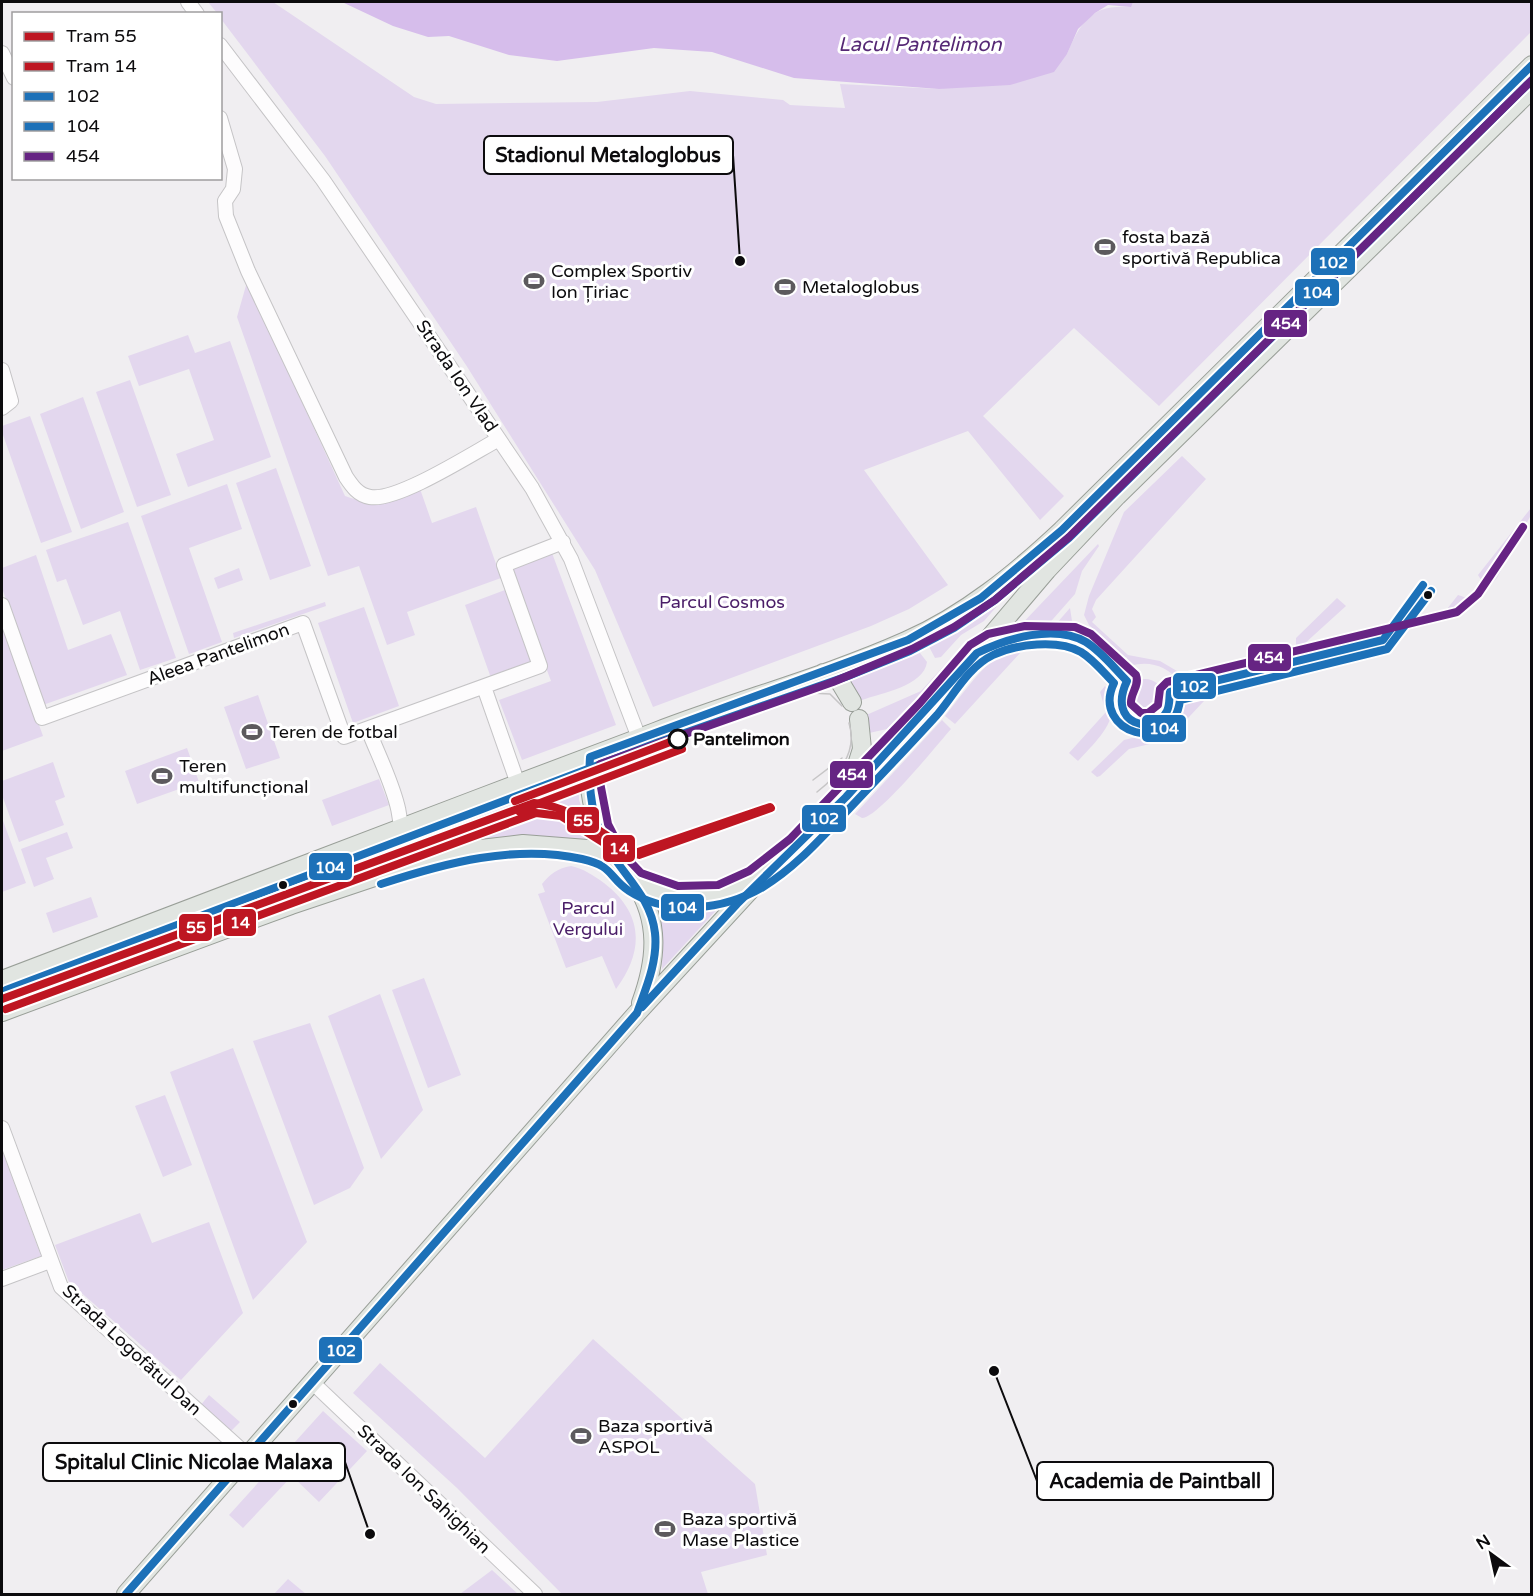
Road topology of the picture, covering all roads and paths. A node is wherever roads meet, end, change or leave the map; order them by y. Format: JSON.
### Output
{"nodes":[{"id":1,"x":222,"y":48,"type":"edge"},
{"id":2,"x":2,"y":53,"type":"edge"},
{"id":3,"x":1532,"y":65,"type":"edge"},
{"id":4,"x":12,"y":74,"type":"edge"},
{"id":5,"x":1532,"y":89,"type":"edge"},
{"id":6,"x":222,"y":125,"type":"edge"},
{"id":7,"x":2,"y":370,"type":"edge"},
{"id":8,"x":2,"y":408,"type":"edge"},
{"id":9,"x":500,"y":439,"type":"junction"},
{"id":10,"x":563,"y":542,"type":"junction"},
{"id":11,"x":2,"y":605,"type":"edge"},
{"id":12,"x":823,"y":673,"type":"junction"},
{"id":13,"x":484,"y":687,"type":"junction"},
{"id":14,"x":368,"y":729,"type":"junction"},
{"id":15,"x":639,"y":738,"type":"junction"},
{"id":16,"x":590,"y":757,"type":"junction"},
{"id":17,"x":518,"y":783,"type":"junction"},
{"id":18,"x":846,"y":797,"type":"junction"},
{"id":19,"x":402,"y":828,"type":"junction"},
{"id":20,"x":615,"y":861,"type":"junction"},
{"id":21,"x":782,"y":861,"type":"junction"},
{"id":22,"x":395,"y":868,"type":"junction"},
{"id":23,"x":634,"y":882,"type":"junction"},
{"id":24,"x":2,"y":980,"type":"edge"},
{"id":25,"x":2,"y":1012,"type":"edge"},
{"id":26,"x":637,"y":1013,"type":"junction"},
{"id":27,"x":2,"y":1128,"type":"edge"},
{"id":28,"x":50,"y":1261,"type":"junction"},
{"id":29,"x":2,"y":1279,"type":"edge"},
{"id":30,"x":313,"y":1383,"type":"junction"},
{"id":31,"x":248,"y":1456,"type":"junction"},
{"id":32,"x":126,"y":1594,"type":"edge"},
{"id":33,"x":535,"y":1594,"type":"edge"}],
"edges":[{"from":1,"to":9,"type":"street","name":"Strada Ion Vlad"},
{"from":2,"to":4,"type":"street"},
{"from":3,"to":12,"type":"main road"},
{"from":5,"to":18,"type":"main road"},
{"from":6,"to":9,"type":"street"},
{"from":7,"to":8,"type":"street"},
{"from":9,"to":10,"type":"street","name":"Strada Ion Vlad"},
{"from":10,"to":13,"type":"street"},
{"from":10,"to":15,"type":"street","name":"Strada Ion Vlad"},
{"from":11,"to":14,"type":"street","name":"Aleea Pantelimon"},
{"from":12,"to":15,"type":"main road"},
{"from":12,"to":18,"type":"main road"},
{"from":13,"to":14,"type":"street"},
{"from":13,"to":17,"type":"street"},
{"from":14,"to":19,"type":"street"},
{"from":15,"to":16,"type":"main road"},
{"from":16,"to":17,"type":"main road"},
{"from":16,"to":20,"type":"main road"},
{"from":17,"to":19,"type":"main road"},
{"from":18,"to":21,"type":"main road"},
{"from":19,"to":22,"type":"street"},
{"from":19,"to":24,"type":"main road"},
{"from":20,"to":22,"type":"main road"},
{"from":20,"to":23,"type":"main road"},
{"from":21,"to":23,"type":"main road"},
{"from":21,"to":26,"type":"main road"},
{"from":22,"to":25,"type":"main road"},
{"from":23,"to":26,"type":"main road"},
{"from":26,"to":30,"type":"main road"},
{"from":27,"to":28,"type":"street","name":"Strada Logofătul Dan"},
{"from":28,"to":29,"type":"street"},
{"from":28,"to":31,"type":"street","name":"Strada Logofătul Dan"},
{"from":30,"to":31,"type":"main road"},
{"from":30,"to":33,"type":"street","name":"Strada Ion Sahighian"},
{"from":31,"to":32,"type":"main road"}]}
